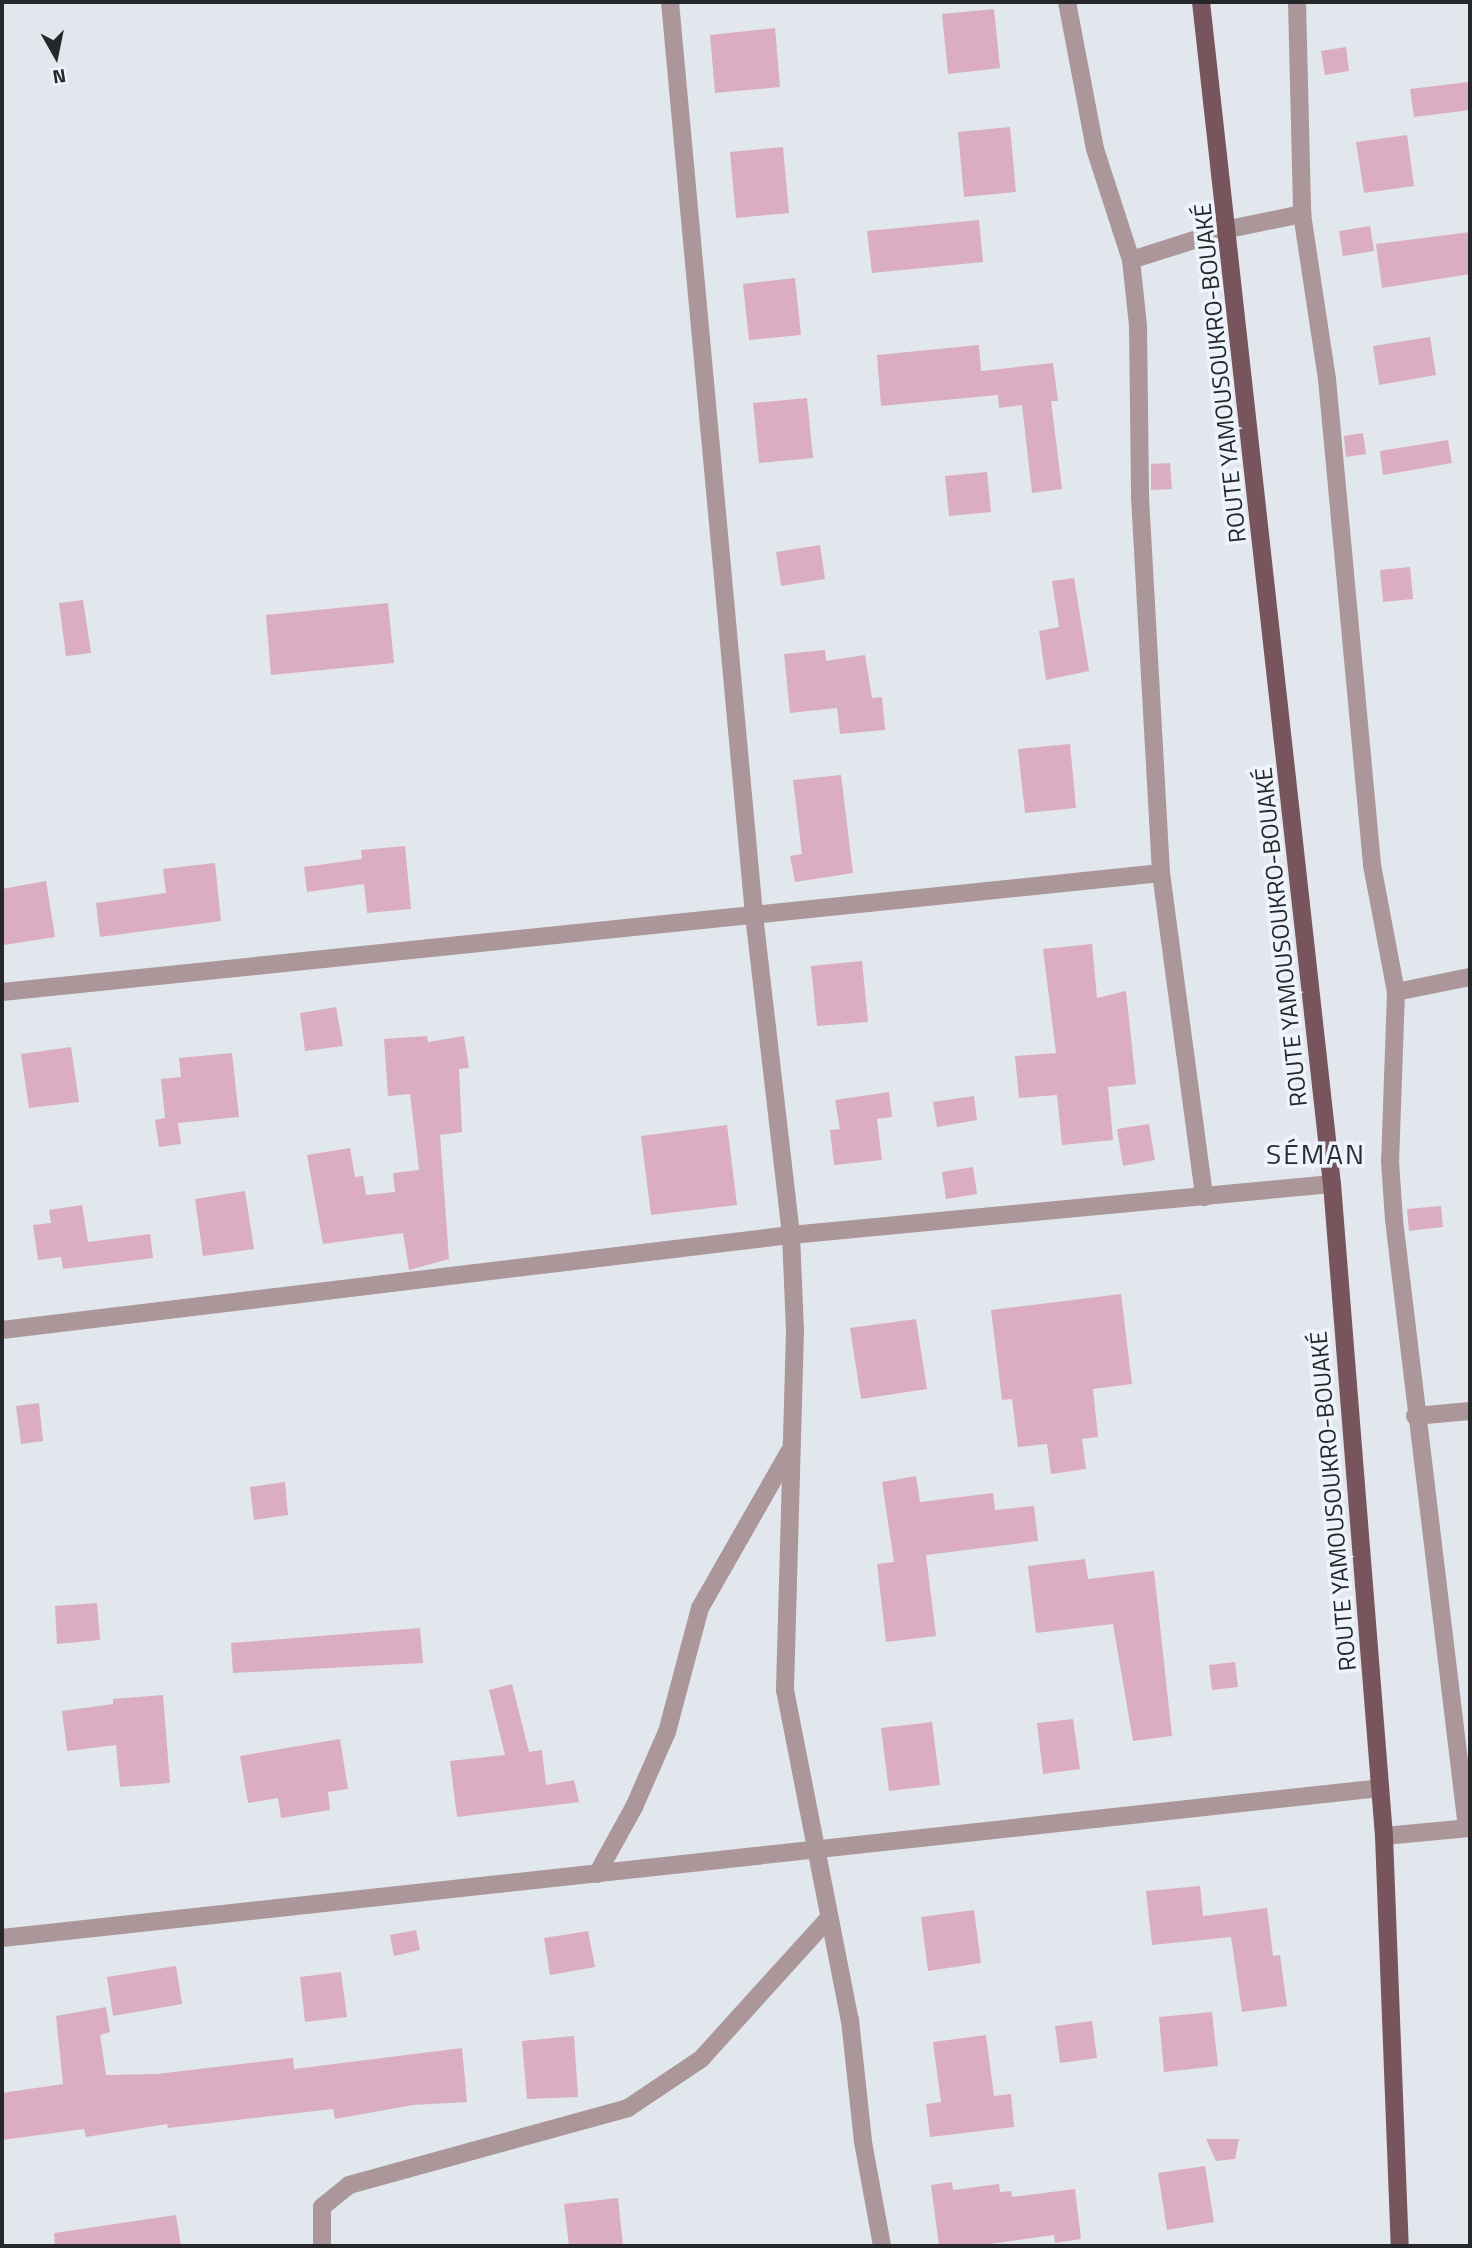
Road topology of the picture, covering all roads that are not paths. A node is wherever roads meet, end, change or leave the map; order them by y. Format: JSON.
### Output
{"nodes":[{"id":1,"x":670,"y":2,"type":"edge"},
{"id":2,"x":1067,"y":2,"type":"edge"},
{"id":3,"x":1201,"y":2,"type":"edge"},
{"id":4,"x":1297,"y":2,"type":"edge"},
{"id":5,"x":1302,"y":214,"type":"junction"},
{"id":6,"x":1229,"y":229,"type":"junction"},
{"id":7,"x":1131,"y":260,"type":"junction"},
{"id":8,"x":1161,"y":873,"type":"junction"},
{"id":9,"x":754,"y":915,"type":"junction"},
{"id":10,"x":1470,"y":977,"type":"edge"},
{"id":11,"x":2,"y":992,"type":"edge"},
{"id":12,"x":1396,"y":992,"type":"junction"},
{"id":13,"x":1332,"y":1184,"type":"junction"},
{"id":14,"x":1204,"y":1197,"type":"junction"},
{"id":15,"x":792,"y":1235,"type":"junction"},
{"id":16,"x":2,"y":1330,"type":"edge"},
{"id":17,"x":1470,"y":1411,"type":"edge"},
{"id":18,"x":1415,"y":1416,"type":"junction"},
{"id":19,"x":791,"y":1449,"type":"junction"},
{"id":20,"x":1380,"y":1788,"type":"junction"},
{"id":21,"x":1468,"y":1828,"type":"edge"},
{"id":22,"x":1384,"y":1836,"type":"junction"},
{"id":23,"x":818,"y":1850,"type":"junction"},
{"id":24,"x":597,"y":1874,"type":"junction"},
{"id":25,"x":828,"y":1919,"type":"junction"},
{"id":26,"x":2,"y":1938,"type":"edge"},
{"id":27,"x":322,"y":2246,"type":"edge"},
{"id":28,"x":882,"y":2246,"type":"edge"},
{"id":29,"x":1400,"y":2246,"type":"edge"}],
"edges":[{"from":1,"to":9,"type":"street"},
{"from":2,"to":7,"type":"street"},
{"from":3,"to":6,"type":"main road","name":"ROUTE YAMOUSOUKRO-BOUAKÉ"},
{"from":4,"to":5,"type":"street"},
{"from":5,"to":6,"type":"street"},
{"from":5,"to":12,"type":"street"},
{"from":6,"to":7,"type":"street"},
{"from":6,"to":13,"type":"main road","name":"ROUTE YAMOUSOUKRO-BOUAKÉ"},
{"from":7,"to":8,"type":"street"},
{"from":8,"to":9,"type":"street"},
{"from":8,"to":14,"type":"street"},
{"from":9,"to":11,"type":"street"},
{"from":9,"to":15,"type":"street"},
{"from":10,"to":12,"type":"street"},
{"from":12,"to":18,"type":"street"},
{"from":13,"to":14,"type":"street"},
{"from":13,"to":20,"type":"main road","name":"ROUTE YAMOUSOUKRO-BOUAKÉ"},
{"from":14,"to":15,"type":"street"},
{"from":15,"to":16,"type":"street"},
{"from":15,"to":19,"type":"street"},
{"from":17,"to":18,"type":"street"},
{"from":18,"to":21,"type":"street"},
{"from":19,"to":23,"type":"street"},
{"from":19,"to":24,"type":"street"},
{"from":20,"to":22,"type":"main road","name":"ROUTE YAMOUSOUKRO-BOUAKÉ"},
{"from":20,"to":23,"type":"street"},
{"from":21,"to":22,"type":"street"},
{"from":22,"to":29,"type":"main road","name":"ROUTE YAMOUSOUKRO-BOUAKÉ"},
{"from":23,"to":24,"type":"street"},
{"from":23,"to":25,"type":"street"},
{"from":24,"to":26,"type":"street"},
{"from":25,"to":27,"type":"street"},
{"from":25,"to":28,"type":"street"}]}
